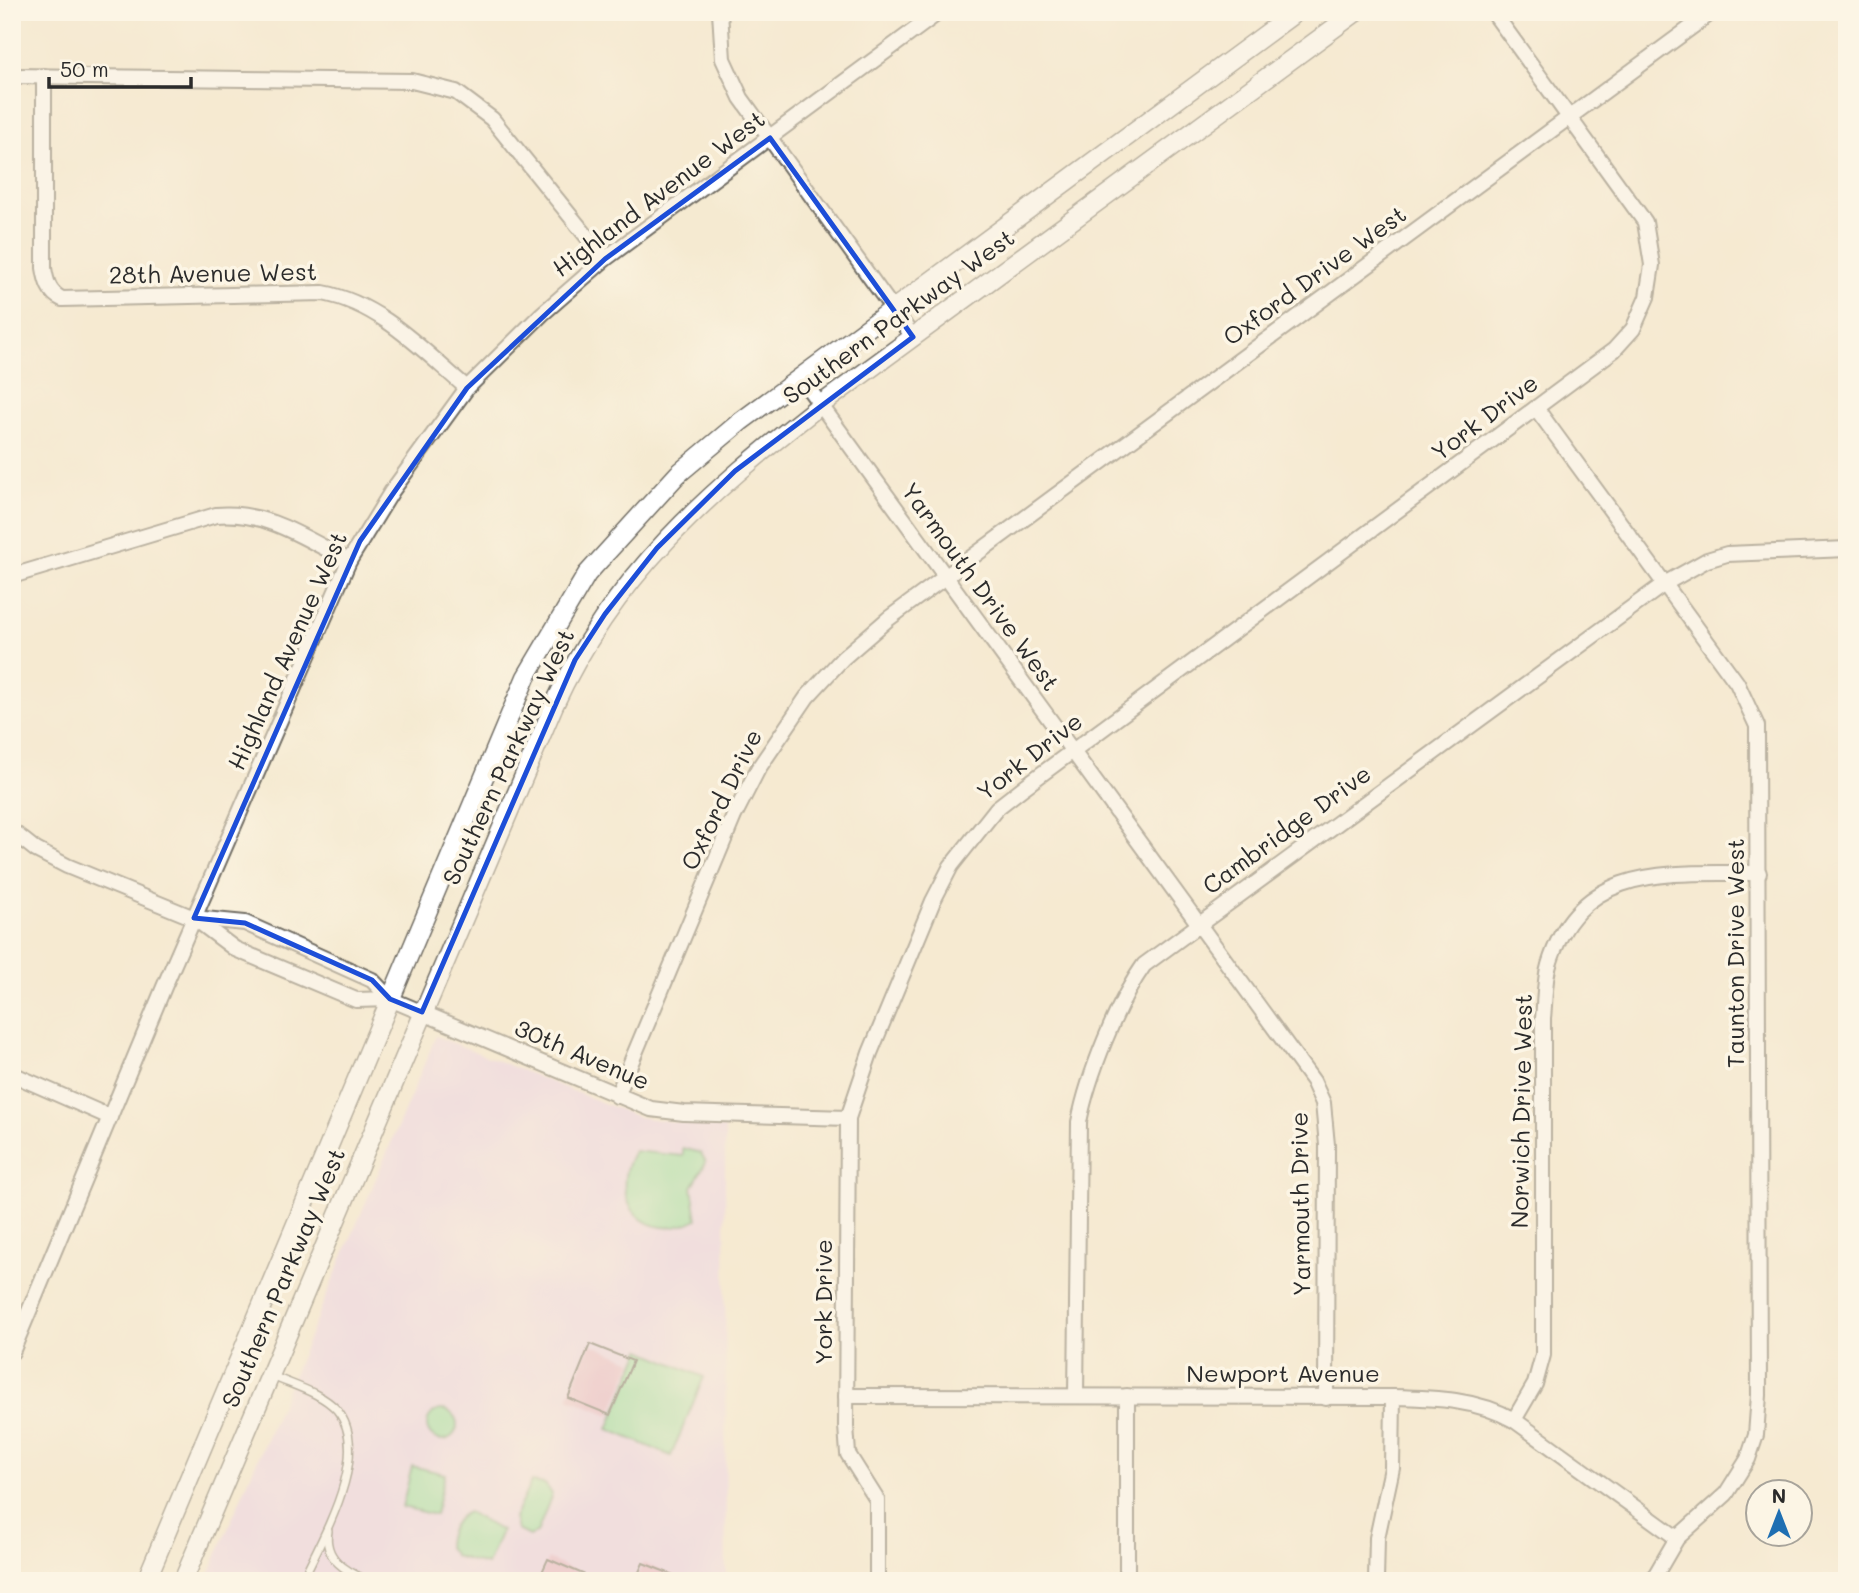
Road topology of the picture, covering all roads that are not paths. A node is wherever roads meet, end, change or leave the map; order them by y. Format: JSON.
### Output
{"nodes":[{"id":1,"x":720,"y":12,"type":"edge"},
{"id":2,"x":939,"y":12,"type":"edge"},
{"id":3,"x":1296,"y":12,"type":"edge"},
{"id":4,"x":1356,"y":12,"type":"edge"},
{"id":5,"x":1493,"y":12,"type":"edge"},
{"id":6,"x":1712,"y":12,"type":"edge"},
{"id":7,"x":12,"y":76,"type":"edge"},
{"id":8,"x":44,"y":76,"type":"junction"},
{"id":9,"x":1570,"y":117,"type":"junction"},
{"id":10,"x":770,"y":138,"type":"junction"},
{"id":11,"x":605,"y":259,"type":"junction"},
{"id":12,"x":894,"y":309,"type":"junction"},
{"id":13,"x":913,"y":337,"type":"junction"},
{"id":14,"x":801,"y":378,"type":"junction"},
{"id":15,"x":467,"y":388,"type":"junction"},
{"id":16,"x":819,"y":406,"type":"junction"},
{"id":17,"x":1536,"y":408,"type":"junction"},
{"id":18,"x":1847,"y":549,"type":"edge"},
{"id":19,"x":349,"y":561,"type":"junction"},
{"id":20,"x":12,"y":576,"type":"edge"},
{"id":21,"x":944,"y":577,"type":"junction"},
{"id":22,"x":1664,"y":584,"type":"junction"},
{"id":23,"x":1072,"y":752,"type":"junction"},
{"id":24,"x":12,"y":831,"type":"edge"},
{"id":25,"x":1759,"y":873,"type":"junction"},
{"id":26,"x":194,"y":918,"type":"junction"},
{"id":27,"x":1198,"y":922,"type":"junction"},
{"id":28,"x":390,"y":999,"type":"junction"},
{"id":29,"x":422,"y":1012,"type":"junction"},
{"id":30,"x":12,"y":1074,"type":"edge"},
{"id":31,"x":617,"y":1096,"type":"junction"},
{"id":32,"x":110,"y":1117,"type":"junction"},
{"id":33,"x":848,"y":1118,"type":"junction"},
{"id":34,"x":18,"y":1320,"type":"edge"},
{"id":35,"x":12,"y":1352,"type":"edge"},
{"id":36,"x":270,"y":1375,"type":"junction"},
{"id":37,"x":846,"y":1396,"type":"junction"},
{"id":38,"x":1076,"y":1396,"type":"junction"},
{"id":39,"x":1128,"y":1396,"type":"junction"},
{"id":40,"x":1393,"y":1397,"type":"junction"},
{"id":41,"x":1325,"y":1398,"type":"junction"},
{"id":42,"x":1514,"y":1420,"type":"junction"},
{"id":43,"x":329,"y":1524,"type":"junction"},
{"id":44,"x":1677,"y":1538,"type":"junction"},
{"id":45,"x":1376,"y":1579,"type":"edge"},
{"id":46,"x":146,"y":1581,"type":"edge"},
{"id":47,"x":183,"y":1581,"type":"edge"},
{"id":48,"x":302,"y":1581,"type":"edge"},
{"id":49,"x":368,"y":1581,"type":"edge"},
{"id":50,"x":877,"y":1581,"type":"edge"},
{"id":51,"x":1127,"y":1581,"type":"edge"},
{"id":52,"x":1652,"y":1581,"type":"edge"}],
"edges":[{"from":1,"to":10,"type":"street"},
{"from":2,"to":10,"type":"street","name":"Highland Avenue West"},
{"from":3,"to":12,"type":"street","name":"Southern Parkway West"},
{"from":4,"to":13,"type":"street","name":"Southern Parkway West"},
{"from":5,"to":9,"type":"street","name":"York Drive"},
{"from":6,"to":9,"type":"street","name":"Oxford Drive West"},
{"from":7,"to":8,"type":"street"},
{"from":8,"to":11,"type":"street"},
{"from":8,"to":15,"type":"street","name":"28th Avenue West"},
{"from":9,"to":17,"type":"street","name":"York Drive"},
{"from":9,"to":21,"type":"street","name":"Oxford Drive West"},
{"from":10,"to":11,"type":"street","name":"Highland Avenue West"},
{"from":10,"to":12,"type":"street"},
{"from":11,"to":15,"type":"street","name":"Highland Avenue West"},
{"from":12,"to":13,"type":"street"},
{"from":12,"to":14,"type":"street","name":"Southern Parkway West"},
{"from":13,"to":16,"type":"street","name":"Southern Parkway West"},
{"from":14,"to":16,"type":"street","name":"Yarmouth Drive West"},
{"from":14,"to":28,"type":"street","name":"Southern Parkway West"},
{"from":15,"to":19,"type":"street","name":"Highland Avenue West"},
{"from":16,"to":21,"type":"street","name":"Yarmouth Drive West"},
{"from":16,"to":29,"type":"street","name":"Southern Parkway West"},
{"from":17,"to":22,"type":"street","name":"Taunton Drive West"},
{"from":17,"to":23,"type":"street","name":"York Drive"},
{"from":18,"to":22,"type":"street","name":"Cambridge Drive"},
{"from":19,"to":20,"type":"street"},
{"from":19,"to":26,"type":"street","name":"Highland Avenue West"},
{"from":21,"to":23,"type":"street","name":"Yarmouth Drive West"},
{"from":21,"to":31,"type":"street","name":"Oxford Drive"},
{"from":22,"to":25,"type":"street","name":"Taunton Drive West"},
{"from":22,"to":27,"type":"street","name":"Cambridge Drive"},
{"from":23,"to":27,"type":"street","name":"Yarmouth Drive West"},
{"from":23,"to":33,"type":"street","name":"York Drive"},
{"from":24,"to":26,"type":"street"},
{"from":25,"to":42,"type":"street","name":"Norwich Drive West"},
{"from":25,"to":44,"type":"street","name":"Taunton Drive West"},
{"from":26,"to":28,"type":"street"},
{"from":26,"to":28,"type":"street"},
{"from":26,"to":32,"type":"street","name":"Highland Avenue West"},
{"from":27,"to":38,"type":"street","name":"Cambridge Drive"},
{"from":27,"to":41,"type":"street","name":"Yarmouth Drive"},
{"from":28,"to":29,"type":"street","name":"30th Avenue"},
{"from":28,"to":46,"type":"street","name":"Southern Parkway West"},
{"from":29,"to":31,"type":"street","name":"30th Avenue"},
{"from":29,"to":36,"type":"street","name":"Southern Parkway West"},
{"from":30,"to":32,"type":"street"},
{"from":31,"to":33,"type":"street","name":"30th Avenue"},
{"from":32,"to":34,"type":"street","name":"Highland Avenue West"},
{"from":33,"to":37,"type":"street","name":"York Drive"},
{"from":34,"to":35,"type":"street","name":"Highland Avenue West"},
{"from":36,"to":43,"type":"lane"},
{"from":36,"to":47,"type":"street","name":"Southern Parkway West"},
{"from":37,"to":38,"type":"street","name":"Newport Avenue"},
{"from":37,"to":50,"type":"street","name":"York Drive"},
{"from":38,"to":39,"type":"street","name":"Newport Avenue"},
{"from":39,"to":41,"type":"street","name":"Newport Avenue"},
{"from":39,"to":51,"type":"street"},
{"from":40,"to":41,"type":"street","name":"Newport Avenue"},
{"from":40,"to":42,"type":"street","name":"Newport Avenue"},
{"from":40,"to":45,"type":"street"},
{"from":42,"to":44,"type":"street","name":"Newport Avenue"},
{"from":43,"to":48,"type":"lane"},
{"from":43,"to":49,"type":"lane"},
{"from":44,"to":52,"type":"street","name":"Taunton Drive West"}]}
